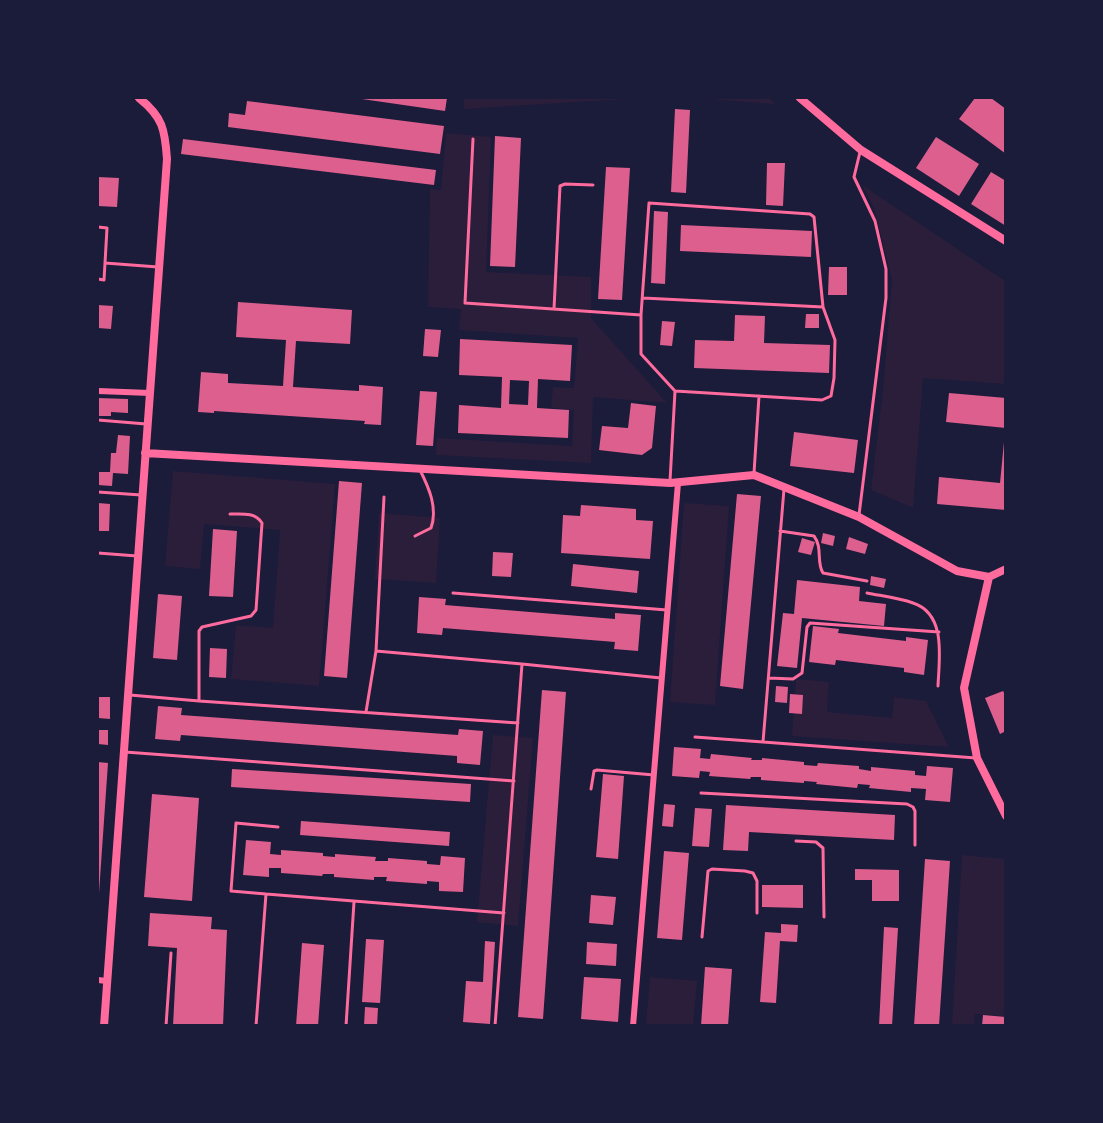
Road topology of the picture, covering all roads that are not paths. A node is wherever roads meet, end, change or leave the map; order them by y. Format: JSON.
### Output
{"nodes":[{"id":1,"x":139,"y":98,"type":"edge"},
{"id":2,"x":800,"y":98,"type":"edge"},
{"id":3,"x":472,"y":139,"type":"dead end"},
{"id":4,"x":861,"y":150,"type":"junction"},
{"id":5,"x":593,"y":185,"type":"dead end"},
{"id":6,"x":98,"y":227,"type":"edge"},
{"id":7,"x":1005,"y":242,"type":"edge"},
{"id":8,"x":105,"y":263,"type":"junction"},
{"id":9,"x":159,"y":267,"type":"junction"},
{"id":10,"x":98,"y":279,"type":"edge"},
{"id":11,"x":643,"y":298,"type":"junction"},
{"id":12,"x":823,"y":308,"type":"junction"},
{"id":13,"x":554,"y":309,"type":"junction"},
{"id":14,"x":641,"y":315,"type":"junction"},
{"id":15,"x":98,"y":391,"type":"edge"},
{"id":16,"x":675,"y":391,"type":"junction"},
{"id":17,"x":150,"y":393,"type":"junction"},
{"id":18,"x":759,"y":396,"type":"junction"},
{"id":19,"x":98,"y":420,"type":"edge"},
{"id":20,"x":147,"y":424,"type":"junction"},
{"id":21,"x":146,"y":453,"type":"junction"},
{"id":22,"x":419,"y":469,"type":"junction"},
{"id":23,"x":754,"y":475,"type":"junction"},
{"id":24,"x":674,"y":483,"type":"junction"},
{"id":25,"x":784,"y":486,"type":"junction"},
{"id":26,"x":98,"y":492,"type":"edge"},
{"id":27,"x":142,"y":495,"type":"junction"},
{"id":28,"x":384,"y":497,"type":"dead end"},
{"id":29,"x":230,"y":514,"type":"dead end"},
{"id":30,"x":859,"y":517,"type":"junction"},
{"id":31,"x":780,"y":531,"type":"junction"},
{"id":32,"x":415,"y":536,"type":"dead end"},
{"id":33,"x":98,"y":553,"type":"edge"},
{"id":34,"x":136,"y":556,"type":"junction"},
{"id":35,"x":1005,"y":568,"type":"edge"},
{"id":36,"x":989,"y":577,"type":"junction"},
{"id":37,"x":867,"y":581,"type":"dead end"},
{"id":38,"x":453,"y":593,"type":"dead end"},
{"id":39,"x":867,"y":593,"type":"dead end"},
{"id":40,"x":667,"y":610,"type":"junction"},
{"id":41,"x":939,"y":632,"type":"junction"},
{"id":42,"x":376,"y":651,"type":"junction"},
{"id":43,"x":522,"y":664,"type":"junction"},
{"id":44,"x":661,"y":678,"type":"junction"},
{"id":45,"x":769,"y":678,"type":"junction"},
{"id":46,"x":938,"y":686,"type":"dead end"},
{"id":47,"x":128,"y":694,"type":"junction"},
{"id":48,"x":199,"y":701,"type":"junction"},
{"id":49,"x":366,"y":712,"type":"junction"},
{"id":50,"x":518,"y":723,"type":"junction"},
{"id":51,"x":695,"y":737,"type":"dead end"},
{"id":52,"x":763,"y":742,"type":"junction"},
{"id":53,"x":124,"y":752,"type":"junction"},
{"id":54,"x":978,"y":758,"type":"junction"},
{"id":55,"x":654,"y":775,"type":"junction"},
{"id":56,"x":514,"y":781,"type":"junction"},
{"id":57,"x":591,"y":789,"type":"dead end"},
{"id":58,"x":701,"y":793,"type":"dead end"},
{"id":59,"x":1005,"y":816,"type":"edge"},
{"id":60,"x":278,"y":826,"type":"dead end"},
{"id":61,"x":796,"y":841,"type":"dead end"},
{"id":62,"x":915,"y":845,"type":"dead end"},
{"id":63,"x":266,"y":894,"type":"junction"},
{"id":64,"x":354,"y":901,"type":"junction"},
{"id":65,"x":504,"y":913,"type":"junction"},
{"id":66,"x":757,"y":913,"type":"dead end"},
{"id":67,"x":824,"y":917,"type":"dead end"},
{"id":68,"x":702,"y":937,"type":"dead end"},
{"id":69,"x":171,"y":953,"type":"dead end"},
{"id":70,"x":98,"y":981,"type":"edge"},
{"id":71,"x":107,"y":981,"type":"junction"},
{"id":72,"x":104,"y":1026,"type":"edge"},
{"id":73,"x":166,"y":1026,"type":"edge"},
{"id":74,"x":256,"y":1026,"type":"edge"},
{"id":75,"x":346,"y":1026,"type":"edge"},
{"id":76,"x":495,"y":1026,"type":"edge"},
{"id":77,"x":633,"y":1026,"type":"edge"}],
"edges":[{"from":1,"to":9,"type":"street"},
{"from":2,"to":4,"type":"street"},
{"from":3,"to":13,"type":"lane"},
{"from":4,"to":7,"type":"street"},
{"from":4,"to":30,"type":"lane"},
{"from":5,"to":13,"type":"lane"},
{"from":6,"to":8,"type":"lane"},
{"from":8,"to":9,"type":"lane"},
{"from":8,"to":10,"type":"lane"},
{"from":9,"to":17,"type":"street"},
{"from":11,"to":12,"type":"lane"},
{"from":11,"to":12,"type":"lane"},
{"from":11,"to":14,"type":"lane"},
{"from":12,"to":18,"type":"lane"},
{"from":13,"to":14,"type":"lane"},
{"from":14,"to":16,"type":"lane"},
{"from":15,"to":17,"type":"street"},
{"from":16,"to":18,"type":"lane"},
{"from":16,"to":24,"type":"lane"},
{"from":17,"to":20,"type":"street"},
{"from":18,"to":23,"type":"lane"},
{"from":19,"to":20,"type":"lane"},
{"from":20,"to":21,"type":"street"},
{"from":21,"to":22,"type":"street"},
{"from":21,"to":27,"type":"street"},
{"from":22,"to":24,"type":"street"},
{"from":22,"to":32,"type":"lane"},
{"from":23,"to":24,"type":"street"},
{"from":23,"to":25,"type":"street"},
{"from":24,"to":40,"type":"street"},
{"from":25,"to":30,"type":"street"},
{"from":25,"to":31,"type":"lane"},
{"from":26,"to":27,"type":"lane"},
{"from":27,"to":34,"type":"street"},
{"from":28,"to":42,"type":"lane"},
{"from":29,"to":48,"type":"lane"},
{"from":30,"to":36,"type":"street"},
{"from":31,"to":37,"type":"lane"},
{"from":31,"to":45,"type":"lane"},
{"from":33,"to":34,"type":"lane"},
{"from":34,"to":47,"type":"street"},
{"from":35,"to":36,"type":"street"},
{"from":36,"to":54,"type":"street"},
{"from":38,"to":40,"type":"lane"},
{"from":39,"to":41,"type":"lane"},
{"from":40,"to":44,"type":"street"},
{"from":41,"to":45,"type":"lane"},
{"from":41,"to":46,"type":"lane"},
{"from":42,"to":43,"type":"lane"},
{"from":42,"to":49,"type":"lane"},
{"from":43,"to":44,"type":"lane"},
{"from":43,"to":50,"type":"lane"},
{"from":44,"to":55,"type":"street"},
{"from":45,"to":52,"type":"lane"},
{"from":47,"to":48,"type":"lane"},
{"from":47,"to":53,"type":"street"},
{"from":48,"to":49,"type":"lane"},
{"from":49,"to":50,"type":"lane"},
{"from":50,"to":56,"type":"lane"},
{"from":51,"to":52,"type":"lane"},
{"from":52,"to":54,"type":"lane"},
{"from":53,"to":56,"type":"lane"},
{"from":53,"to":71,"type":"street"},
{"from":54,"to":59,"type":"street"},
{"from":55,"to":57,"type":"lane"},
{"from":55,"to":77,"type":"street"},
{"from":56,"to":65,"type":"lane"},
{"from":58,"to":62,"type":"lane"},
{"from":60,"to":63,"type":"lane"},
{"from":61,"to":67,"type":"lane"},
{"from":63,"to":64,"type":"lane"},
{"from":63,"to":74,"type":"lane"},
{"from":64,"to":65,"type":"lane"},
{"from":64,"to":75,"type":"lane"},
{"from":65,"to":76,"type":"lane"},
{"from":66,"to":68,"type":"lane"},
{"from":69,"to":73,"type":"lane"},
{"from":70,"to":71,"type":"street"},
{"from":71,"to":72,"type":"street"}]}
